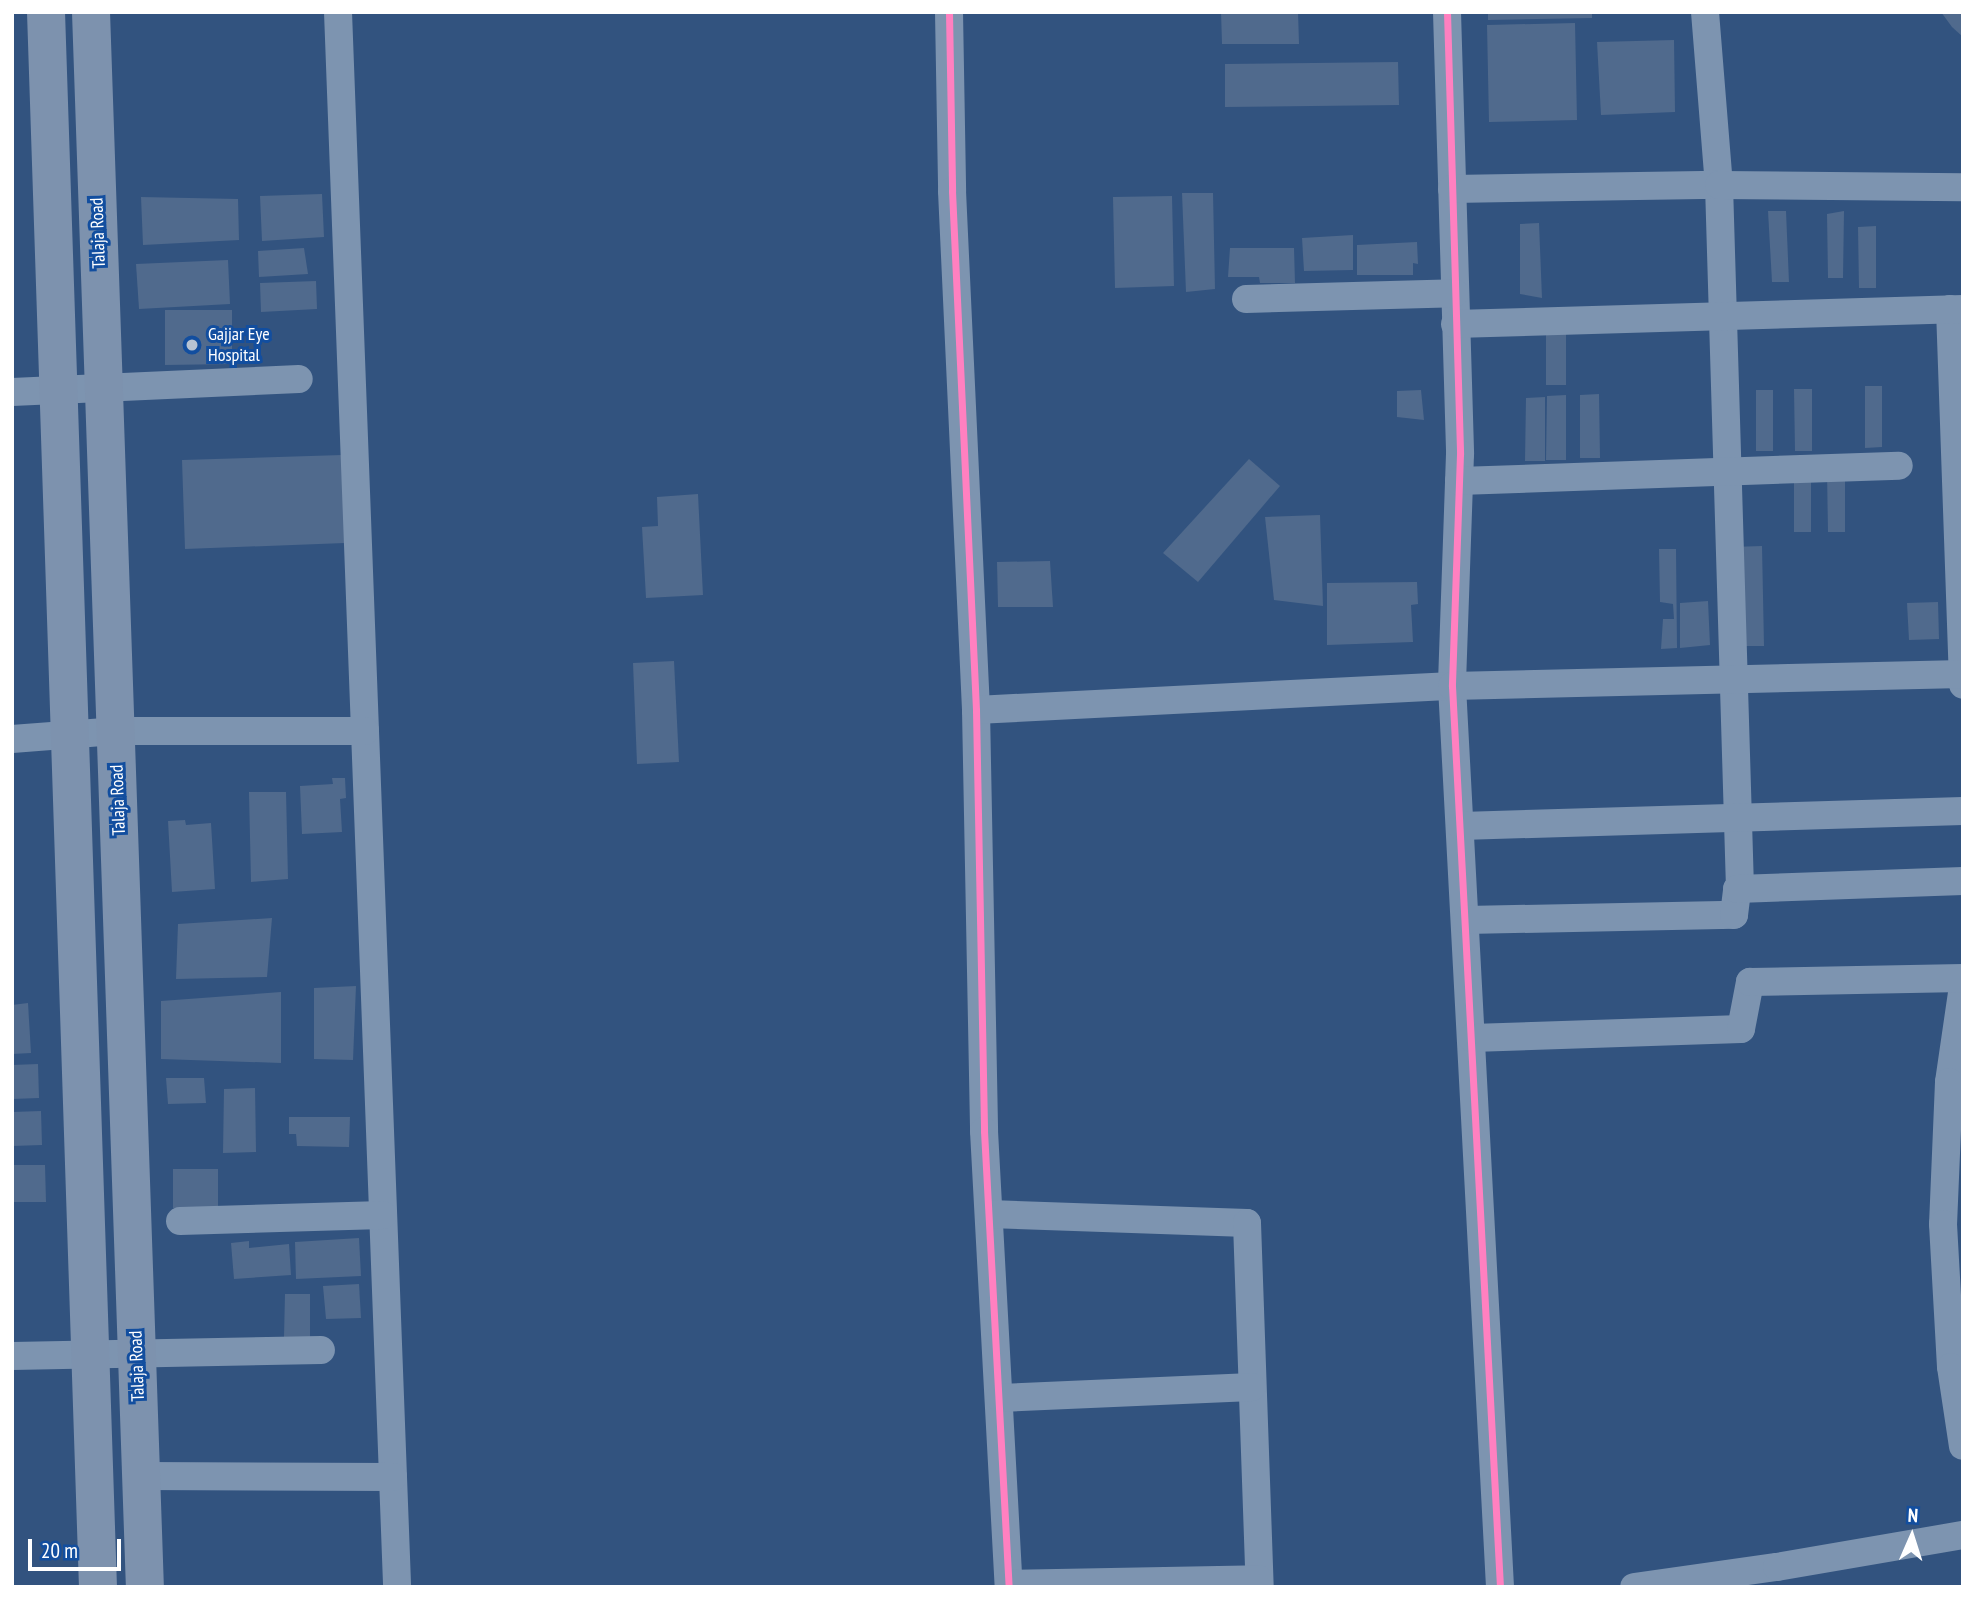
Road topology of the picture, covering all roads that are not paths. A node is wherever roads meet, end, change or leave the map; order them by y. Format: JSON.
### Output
{"nodes":[{"id":1,"x":46,"y":12,"type":"edge"},
{"id":2,"x":90,"y":12,"type":"edge"},
{"id":3,"x":338,"y":12,"type":"edge"},
{"id":4,"x":949,"y":12,"type":"edge"},
{"id":5,"x":1447,"y":12,"type":"edge"},
{"id":6,"x":1705,"y":12,"type":"edge"},
{"id":7,"x":1719,"y":185,"type":"junction"},
{"id":8,"x":1963,"y":187,"type":"edge"},
{"id":9,"x":1451,"y":190,"type":"junction"},
{"id":10,"x":1455,"y":293,"type":"junction"},
{"id":11,"x":1246,"y":299,"type":"dead end"},
{"id":12,"x":1956,"y":309,"type":"edge"},
{"id":13,"x":1723,"y":314,"type":"junction"},
{"id":14,"x":1455,"y":324,"type":"junction"},
{"id":15,"x":299,"y":379,"type":"dead end"},
{"id":16,"x":58,"y":390,"type":"junction"},
{"id":17,"x":104,"y":390,"type":"junction"},
{"id":18,"x":12,"y":392,"type":"edge"},
{"id":19,"x":1899,"y":466,"type":"dead end"},
{"id":20,"x":1727,"y":470,"type":"junction"},
{"id":21,"x":1459,"y":481,"type":"junction"},
{"id":22,"x":1963,"y":674,"type":"edge"},
{"id":23,"x":1733,"y":680,"type":"junction"},
{"id":24,"x":1963,"y":685,"type":"edge"},
{"id":25,"x":1452,"y":686,"type":"junction"},
{"id":26,"x":976,"y":710,"type":"junction"},
{"id":27,"x":115,"y":731,"type":"junction"},
{"id":28,"x":365,"y":731,"type":"junction"},
{"id":29,"x":71,"y":734,"type":"junction"},
{"id":30,"x":12,"y":739,"type":"edge"},
{"id":31,"x":1963,"y":811,"type":"edge"},
{"id":32,"x":1738,"y":815,"type":"junction"},
{"id":33,"x":1461,"y":826,"type":"junction"},
{"id":34,"x":1963,"y":881,"type":"edge"},
{"id":35,"x":1740,"y":889,"type":"junction"},
{"id":36,"x":1466,"y":920,"type":"junction"},
{"id":37,"x":1963,"y":978,"type":"edge"},
{"id":38,"x":1963,"y":986,"type":"edge"},
{"id":39,"x":1472,"y":1038,"type":"junction"},
{"id":40,"x":989,"y":1214,"type":"junction"},
{"id":41,"x":383,"y":1215,"type":"junction"},
{"id":42,"x":180,"y":1221,"type":"dead end"},
{"id":43,"x":321,"y":1350,"type":"dead end"},
{"id":44,"x":136,"y":1353,"type":"junction"},
{"id":45,"x":90,"y":1354,"type":"junction"},
{"id":46,"x":12,"y":1356,"type":"edge"},
{"id":47,"x":1252,"y":1387,"type":"junction"},
{"id":48,"x":1000,"y":1398,"type":"junction"},
{"id":49,"x":1963,"y":1446,"type":"edge"},
{"id":50,"x":141,"y":1476,"type":"junction"},
{"id":51,"x":393,"y":1477,"type":"junction"},
{"id":52,"x":1963,"y":1535,"type":"edge"},
{"id":53,"x":1756,"y":1578,"type":"edge"},
{"id":54,"x":1259,"y":1583,"type":"edge"},
{"id":55,"x":1009,"y":1585,"type":"edge"},
{"id":56,"x":97,"y":1587,"type":"edge"},
{"id":57,"x":145,"y":1587,"type":"edge"},
{"id":58,"x":397,"y":1587,"type":"edge"},
{"id":59,"x":1500,"y":1587,"type":"edge"},
{"id":60,"x":1634,"y":1587,"type":"edge"}],
"edges":[{"from":1,"to":16,"type":"main road"},
{"from":2,"to":17,"type":"main road","name":"Talaja Road"},
{"from":3,"to":28,"type":"street"},
{"from":4,"to":26,"type":"street"},
{"from":5,"to":9,"type":"street"},
{"from":6,"to":7,"type":"street"},
{"from":7,"to":8,"type":"street"},
{"from":7,"to":9,"type":"street"},
{"from":7,"to":13,"type":"street"},
{"from":9,"to":10,"type":"street"},
{"from":10,"to":11,"type":"street"},
{"from":10,"to":14,"type":"street"},
{"from":12,"to":13,"type":"street"},
{"from":12,"to":22,"type":"street"},
{"from":13,"to":14,"type":"street"},
{"from":13,"to":20,"type":"street"},
{"from":14,"to":21,"type":"street"},
{"from":15,"to":17,"type":"street"},
{"from":16,"to":17,"type":"street"},
{"from":16,"to":18,"type":"street"},
{"from":16,"to":29,"type":"main road"},
{"from":17,"to":27,"type":"main road","name":"Talaja Road"},
{"from":19,"to":20,"type":"street"},
{"from":20,"to":21,"type":"street"},
{"from":20,"to":23,"type":"street"},
{"from":21,"to":25,"type":"street"},
{"from":22,"to":23,"type":"street"},
{"from":22,"to":24,"type":"street"},
{"from":23,"to":25,"type":"street"},
{"from":23,"to":32,"type":"street"},
{"from":25,"to":26,"type":"street"},
{"from":25,"to":33,"type":"street"},
{"from":26,"to":40,"type":"street"},
{"from":27,"to":28,"type":"street"},
{"from":27,"to":29,"type":"street"},
{"from":27,"to":44,"type":"main road","name":"Talaja Road"},
{"from":28,"to":41,"type":"street"},
{"from":29,"to":30,"type":"street"},
{"from":29,"to":45,"type":"main road"},
{"from":31,"to":32,"type":"street"},
{"from":32,"to":33,"type":"street"},
{"from":32,"to":35,"type":"street"},
{"from":33,"to":36,"type":"street"},
{"from":34,"to":35,"type":"street"},
{"from":35,"to":36,"type":"street"},
{"from":36,"to":39,"type":"street"},
{"from":37,"to":39,"type":"street"},
{"from":38,"to":49,"type":"street"},
{"from":39,"to":59,"type":"street"},
{"from":40,"to":47,"type":"street"},
{"from":40,"to":48,"type":"street"},
{"from":41,"to":42,"type":"street"},
{"from":41,"to":51,"type":"street"},
{"from":43,"to":44,"type":"street"},
{"from":44,"to":45,"type":"street"},
{"from":44,"to":50,"type":"main road","name":"Talaja Road"},
{"from":45,"to":46,"type":"street"},
{"from":45,"to":56,"type":"main road"},
{"from":47,"to":48,"type":"street"},
{"from":47,"to":54,"type":"street"},
{"from":48,"to":55,"type":"street"},
{"from":50,"to":51,"type":"street"},
{"from":50,"to":57,"type":"main road","name":"Talaja Road"},
{"from":51,"to":58,"type":"street"},
{"from":52,"to":53,"type":"street"},
{"from":53,"to":60,"type":"street"},
{"from":54,"to":55,"type":"street"}]}
